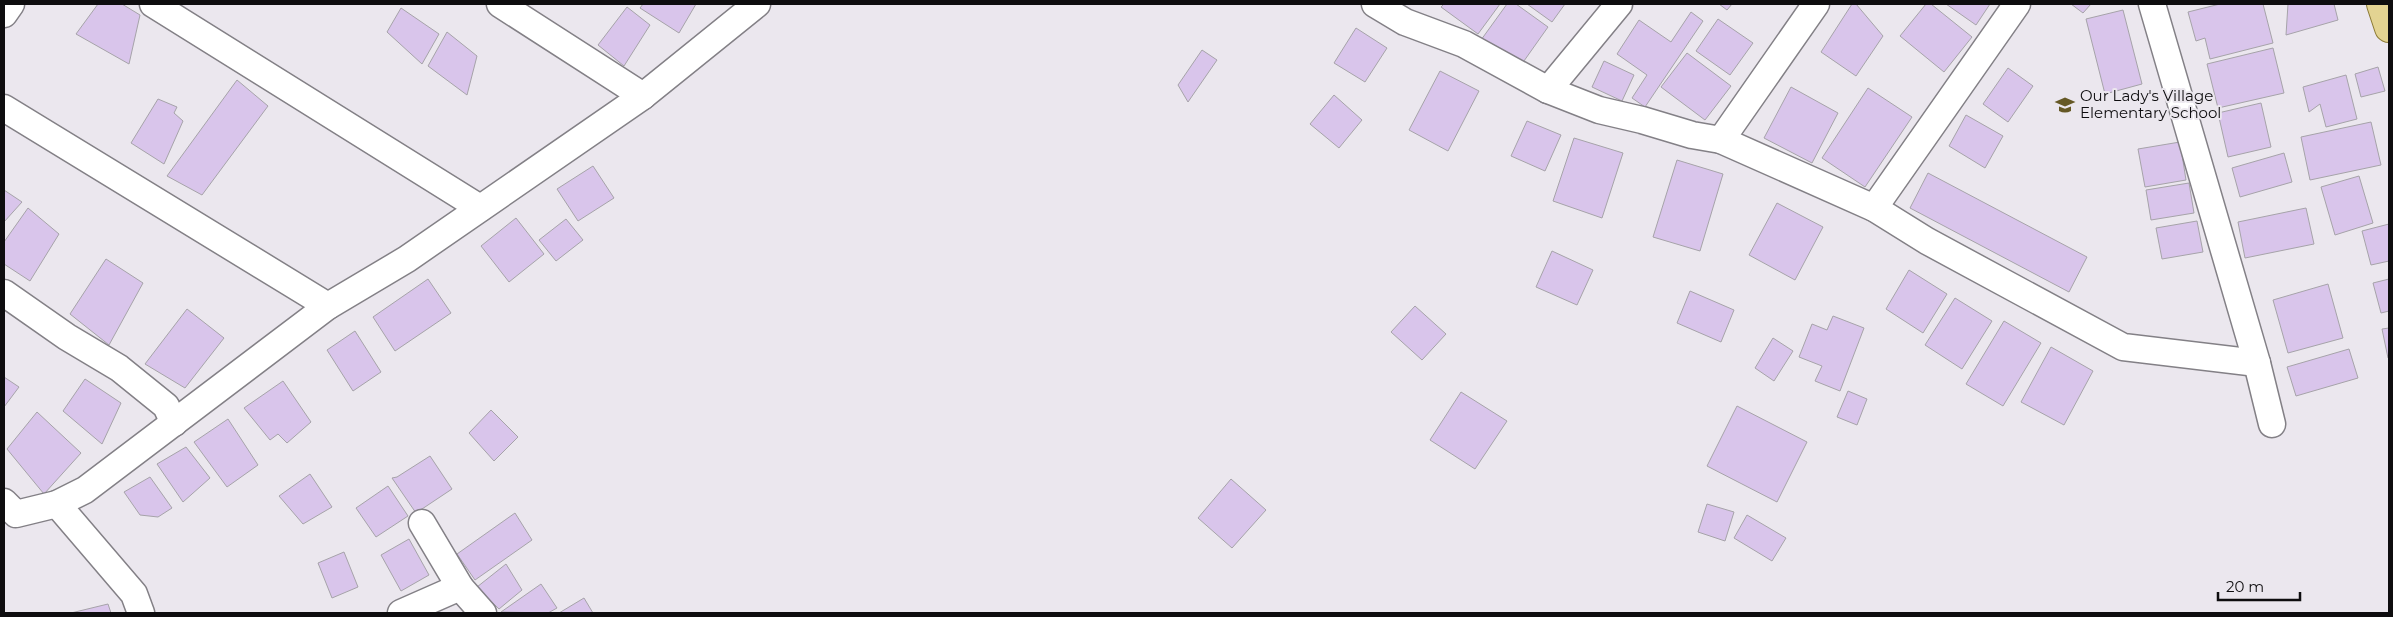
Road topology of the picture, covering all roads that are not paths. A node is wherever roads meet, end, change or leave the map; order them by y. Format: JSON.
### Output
{"nodes":[{"id":1,"x":11,"y":4,"type":"edge"},
{"id":2,"x":153,"y":4,"type":"edge"},
{"id":3,"x":500,"y":4,"type":"edge"},
{"id":4,"x":756,"y":4,"type":"edge"},
{"id":5,"x":1375,"y":4,"type":"edge"},
{"id":6,"x":1619,"y":4,"type":"edge"},
{"id":7,"x":1816,"y":4,"type":"edge"},
{"id":8,"x":2017,"y":4,"type":"edge"},
{"id":9,"x":2152,"y":4,"type":"edge"},
{"id":10,"x":2381,"y":4,"type":"edge"},
{"id":11,"x":1412,"y":13,"type":"edge"},
{"id":12,"x":4,"y":14,"type":"edge"},
{"id":13,"x":2389,"y":28,"type":"edge"},
{"id":14,"x":1548,"y":90,"type":"junction"},
{"id":15,"x":643,"y":96,"type":"junction"},
{"id":16,"x":4,"y":108,"type":"edge"},
{"id":17,"x":1721,"y":140,"type":"junction"},
{"id":18,"x":480,"y":208,"type":"junction"},
{"id":19,"x":1874,"y":208,"type":"junction"},
{"id":20,"x":4,"y":293,"type":"edge"},
{"id":21,"x":328,"y":306,"type":"junction"},
{"id":22,"x":2257,"y":363,"type":"junction"},
{"id":23,"x":174,"y":423,"type":"junction"},
{"id":24,"x":2272,"y":424,"type":"dead end"},
{"id":25,"x":4,"y":502,"type":"edge"},
{"id":26,"x":57,"y":504,"type":"junction"},
{"id":27,"x":422,"y":523,"type":"dead end"},
{"id":28,"x":460,"y":587,"type":"junction"},
{"id":29,"x":141,"y":613,"type":"edge"},
{"id":30,"x":401,"y":613,"type":"edge"},
{"id":31,"x":483,"y":613,"type":"edge"}],
"edges":[{"from":1,"to":12,"type":"street"},
{"from":2,"to":18,"type":"street"},
{"from":3,"to":15,"type":"street"},
{"from":4,"to":15,"type":"street"},
{"from":5,"to":11,"type":"street"},
{"from":6,"to":14,"type":"street"},
{"from":7,"to":17,"type":"street"},
{"from":8,"to":19,"type":"street"},
{"from":9,"to":22,"type":"street"},
{"from":10,"to":13,"type":"main road"},
{"from":11,"to":14,"type":"street"},
{"from":14,"to":17,"type":"street"},
{"from":15,"to":18,"type":"street"},
{"from":16,"to":21,"type":"street"},
{"from":17,"to":19,"type":"street"},
{"from":18,"to":21,"type":"street"},
{"from":19,"to":22,"type":"street"},
{"from":20,"to":23,"type":"street"},
{"from":21,"to":23,"type":"street"},
{"from":22,"to":24,"type":"street"},
{"from":23,"to":26,"type":"street"},
{"from":25,"to":26,"type":"street"},
{"from":26,"to":29,"type":"street"},
{"from":27,"to":28,"type":"street"},
{"from":28,"to":30,"type":"street"},
{"from":28,"to":31,"type":"street"}]}
